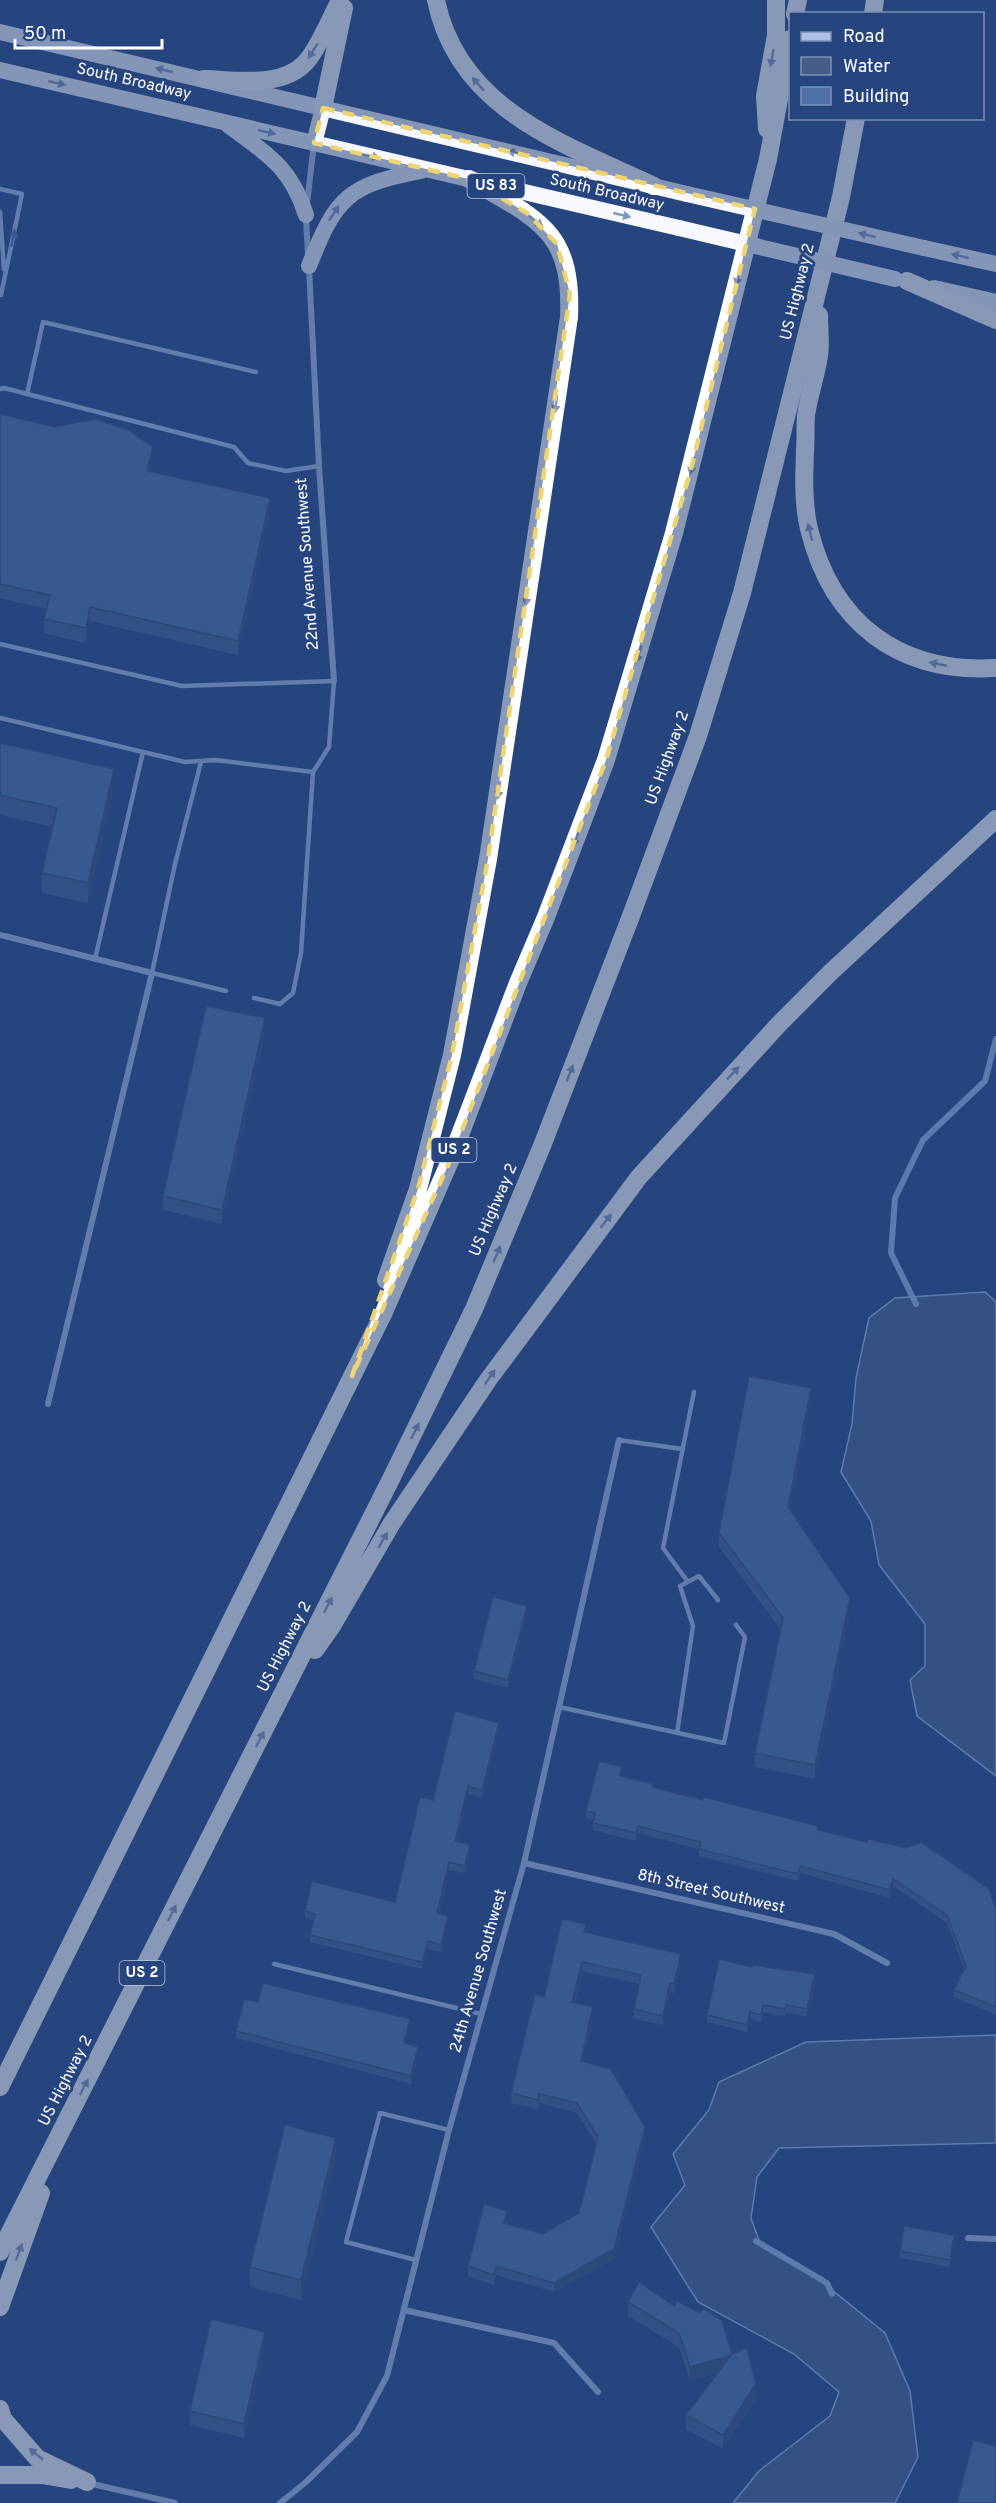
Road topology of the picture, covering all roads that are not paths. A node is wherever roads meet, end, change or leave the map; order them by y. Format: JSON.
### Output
{"nodes":[{"id":1,"x":340,"y":0,"type":"edge"},
{"id":2,"x":345,"y":0,"type":"edge"},
{"id":3,"x":436,"y":0,"type":"edge"},
{"id":4,"x":776,"y":0,"type":"edge"},
{"id":5,"x":0,"y":32,"type":"edge"},
{"id":6,"x":789,"y":44,"type":"edge"},
{"id":7,"x":0,"y":70,"type":"edge"},
{"id":8,"x":204,"y":79,"type":"junction"},
{"id":9,"x":323,"y":108,"type":"junction"},
{"id":10,"x":856,"y":120,"type":"edge"},
{"id":11,"x":223,"y":121,"type":"junction"},
{"id":12,"x":314,"y":143,"type":"junction"},
{"id":13,"x":768,"y":159,"type":"junction"},
{"id":14,"x":428,"y":170,"type":"junction"},
{"id":15,"x":469,"y":179,"type":"junction"},
{"id":16,"x":654,"y":186,"type":"junction"},
{"id":17,"x":0,"y":189,"type":"edge"},
{"id":18,"x":0,"y":212,"type":"edge"},
{"id":19,"x":306,"y":216,"type":"junction"},
{"id":20,"x":996,"y":264,"type":"edge"},
{"id":21,"x":309,"y":266,"type":"junction"},
{"id":22,"x":5,"y":274,"type":"junction"},
{"id":23,"x":901,"y":280,"type":"junction"},
{"id":24,"x":819,"y":290,"type":"junction"},
{"id":25,"x":0,"y":296,"type":"edge"},
{"id":26,"x":996,"y":302,"type":"edge"},
{"id":27,"x":996,"y":320,"type":"edge"},
{"id":28,"x":256,"y":372,"type":"dead end"},
{"id":29,"x":0,"y":389,"type":"edge"},
{"id":30,"x":27,"y":394,"type":"junction"},
{"id":31,"x":319,"y":466,"type":"junction"},
{"id":32,"x":0,"y":644,"type":"edge"},
{"id":33,"x":996,"y":668,"type":"edge"},
{"id":34,"x":334,"y":681,"type":"junction"},
{"id":35,"x":0,"y":718,"type":"edge"},
{"id":36,"x":143,"y":752,"type":"junction"},
{"id":37,"x":201,"y":762,"type":"junction"},
{"id":38,"x":313,"y":772,"type":"junction"},
{"id":39,"x":996,"y":819,"type":"edge"},
{"id":40,"x":0,"y":935,"type":"edge"},
{"id":41,"x":95,"y":959,"type":"junction"},
{"id":42,"x":152,"y":973,"type":"junction"},
{"id":43,"x":226,"y":991,"type":"dead end"},
{"id":44,"x":254,"y":998,"type":"dead end"},
{"id":45,"x":352,"y":1376,"type":"junction"},
{"id":46,"x":694,"y":1392,"type":"dead end"},
{"id":47,"x":48,"y":1404,"type":"dead end"},
{"id":48,"x":619,"y":1440,"type":"joint"},
{"id":49,"x":681,"y":1449,"type":"junction"},
{"id":50,"x":688,"y":1582,"type":"junction"},
{"id":51,"x":718,"y":1600,"type":"dead end"},
{"id":52,"x":736,"y":1625,"type":"dead end"},
{"id":53,"x":282,"y":1695,"type":"junction"},
{"id":54,"x":559,"y":1707,"type":"junction"},
{"id":55,"x":677,"y":1733,"type":"junction"},
{"id":56,"x":524,"y":1863,"type":"junction"},
{"id":57,"x":887,"y":1963,"type":"dead end"},
{"id":58,"x":274,"y":1964,"type":"dead end"},
{"id":59,"x":481,"y":2014,"type":"junction"},
{"id":60,"x":0,"y":2087,"type":"edge"},
{"id":61,"x":68,"y":2119,"type":"junction"},
{"id":62,"x":449,"y":2130,"type":"junction"},
{"id":63,"x":968,"y":2238,"type":"dead end"},
{"id":64,"x":996,"y":2239,"type":"edge"},
{"id":65,"x":0,"y":2252,"type":"edge"},
{"id":66,"x":416,"y":2260,"type":"junction"},
{"id":67,"x":0,"y":2307,"type":"edge"},
{"id":68,"x":404,"y":2310,"type":"junction"},
{"id":69,"x":598,"y":2392,"type":"dead end"},
{"id":70,"x":0,"y":2409,"type":"edge"},
{"id":71,"x":0,"y":2475,"type":"edge"},
{"id":72,"x":87,"y":2482,"type":"junction"},
{"id":73,"x":176,"y":2503,"type":"edge"},
{"id":74,"x":280,"y":2503,"type":"edge"}],
"edges":[{"from":1,"to":8,"type":"highway","one_way":true},
{"from":2,"to":9,"type":"highway"},
{"from":16,"to":3,"type":"highway","one_way":true},
{"from":4,"to":13,"type":"highway","one_way":true},
{"from":8,"to":5,"type":"highway","name":"South Broadway","number":"US 83","one_way":true},
{"from":6,"to":13,"type":"highway","number":"US 2"},
{"from":7,"to":11,"type":"highway","name":"South Broadway","number":"US 83","one_way":true},
{"from":8,"to":9,"type":"highway","name":"South Broadway","number":"US 83"},
{"from":9,"to":12,"type":"highway","name":"22nd Avenue Southwest"},
{"from":16,"to":9,"type":"highway","name":"South Broadway","number":"US 83","one_way":true},
{"from":10,"to":24,"type":"highway","name":"US Highway 2","number":"US 2"},
{"from":11,"to":12,"type":"highway","name":"South Broadway","number":"US 83","one_way":true},
{"from":11,"to":19,"type":"highway"},
{"from":12,"to":14,"type":"highway","name":"South Broadway","number":"US 83","one_way":true},
{"from":12,"to":19,"type":"street","name":"22nd Avenue Southwest"},
{"from":13,"to":45,"type":"highway","number":"US 2","one_way":true},
{"from":14,"to":15,"type":"highway","name":"South Broadway","number":"US 83"},
{"from":21,"to":14,"type":"highway","one_way":true},
{"from":15,"to":23,"type":"highway","name":"South Broadway","number":"US 83","one_way":true,"bridge":true},
{"from":15,"to":45,"type":"highway","one_way":true},
{"from":20,"to":16,"type":"highway","name":"South Broadway","number":"US 83","one_way":true,"bridge":true},
{"from":22,"to":17,"type":"lane","one_way":true},
{"from":18,"to":22,"type":"lane"},
{"from":19,"to":21,"type":"street","name":"22nd Avenue Southwest"},
{"from":21,"to":31,"type":"street","name":"22nd Avenue Southwest"},
{"from":22,"to":25,"type":"lane"},
{"from":23,"to":26,"type":"highway","name":"South Broadway","number":"US 83"},
{"from":23,"to":27,"type":"highway"},
{"from":33,"to":24,"type":"highway","one_way":true},
{"from":53,"to":24,"type":"highway","name":"US Highway 2","number":"US 2","one_way":true},
{"from":28,"to":30,"type":"lane"},
{"from":29,"to":30,"type":"lane"},
{"from":30,"to":31,"type":"lane"},
{"from":31,"to":34,"type":"street","name":"22nd Avenue Southwest"},
{"from":32,"to":34,"type":"lane"},
{"from":34,"to":38,"type":"lane"},
{"from":35,"to":36,"type":"lane"},
{"from":36,"to":37,"type":"lane"},
{"from":36,"to":41,"type":"lane"},
{"from":37,"to":38,"type":"lane"},
{"from":37,"to":42,"type":"lane"},
{"from":38,"to":44,"type":"lane"},
{"from":53,"to":39,"type":"highway","one_way":true},
{"from":40,"to":41,"type":"street"},
{"from":41,"to":42,"type":"street"},
{"from":42,"to":43,"type":"lane"},
{"from":42,"to":47,"type":"street"},
{"from":45,"to":60,"type":"highway","number":"US 2"},
{"from":46,"to":49,"type":"lane"},
{"from":48,"to":49,"type":"lane"},
{"from":48,"to":54,"type":"street","name":"24th Avenue Southwest"},
{"from":49,"to":50,"type":"lane"},
{"from":50,"to":51,"type":"lane"},
{"from":50,"to":55,"type":"lane"},
{"from":52,"to":55,"type":"lane"},
{"from":61,"to":53,"type":"highway","name":"US Highway 2","number":"US 2","one_way":true},
{"from":54,"to":55,"type":"lane"},
{"from":54,"to":56,"type":"street","name":"24th Avenue Southwest"},
{"from":56,"to":57,"type":"street","name":"8th Street Southwest"},
{"from":56,"to":59,"type":"street","name":"24th Avenue Southwest"},
{"from":58,"to":59,"type":"lane"},
{"from":59,"to":62,"type":"street","name":"24th Avenue Southwest"},
{"from":61,"to":65,"type":"highway","name":"US Highway 2","number":"US 2"},
{"from":67,"to":61,"type":"highway","one_way":true},
{"from":62,"to":66,"type":"street","name":"24th Avenue Southwest"},
{"from":62,"to":66,"type":"lane"},
{"from":63,"to":64,"type":"street"},
{"from":66,"to":68,"type":"street","name":"24th Avenue Southwest"},
{"from":68,"to":69,"type":"street"},
{"from":68,"to":74,"type":"street","name":"24th Avenue Southwest"},
{"from":72,"to":70,"type":"highway","one_way":true},
{"from":71,"to":72,"type":"highway"},
{"from":72,"to":73,"type":"street"}]}
